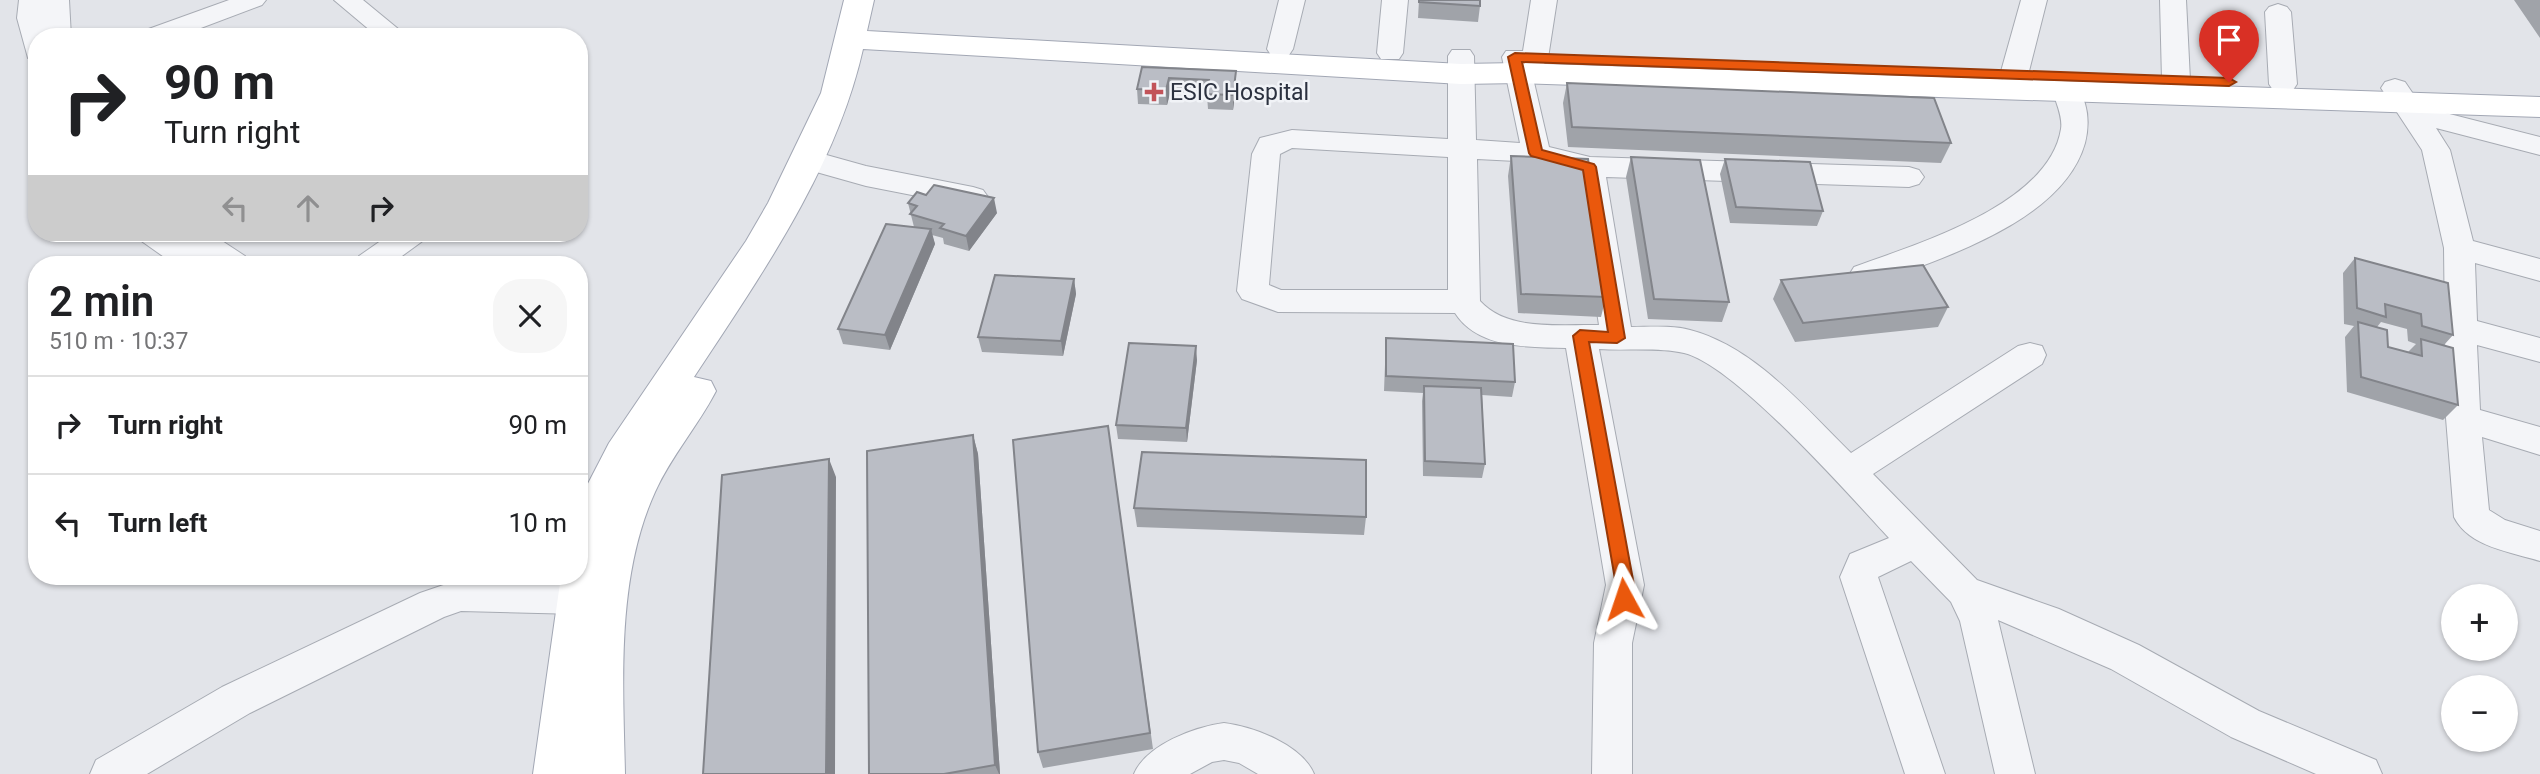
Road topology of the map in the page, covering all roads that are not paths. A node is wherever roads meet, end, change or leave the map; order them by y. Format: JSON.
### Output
{"nodes":[{"id":1,"x":32,"y":0,"type":"edge"},
{"id":2,"x":56,"y":0,"type":"edge"},
{"id":3,"x":253,"y":0,"type":"edge"},
{"id":4,"x":347,"y":0,"type":"edge"},
{"id":5,"x":1292,"y":0,"type":"edge"},
{"id":6,"x":1395,"y":0,"type":"edge"},
{"id":7,"x":1544,"y":0,"type":"edge"},
{"id":8,"x":2034,"y":0,"type":"edge"},
{"id":9,"x":2173,"y":0,"type":"edge"},
{"id":10,"x":199,"y":9,"type":"edge"},
{"id":11,"x":2278,"y":12,"type":"dead end"},
{"id":12,"x":866,"y":22,"type":"edge"},
{"id":13,"x":32,"y":28,"type":"edge"},
{"id":14,"x":58,"y":28,"type":"edge"},
{"id":15,"x":167,"y":28,"type":"edge"},
{"id":16,"x":384,"y":28,"type":"edge"},
{"id":17,"x":1280,"y":49,"type":"junction"},
{"id":18,"x":1390,"y":53,"type":"junction"},
{"id":19,"x":1523,"y":63,"type":"junction"},
{"id":20,"x":1461,"y":65,"type":"junction"},
{"id":21,"x":2014,"y":75,"type":"junction"},
{"id":22,"x":2176,"y":80,"type":"junction"},
{"id":23,"x":2283,"y":84,"type":"junction"},
{"id":24,"x":2067,"y":92,"type":"junction"},
{"id":25,"x":2540,"y":92,"type":"edge"},
{"id":26,"x":2404,"y":102,"type":"junction"},
{"id":27,"x":2540,"y":107,"type":"edge"},
{"id":28,"x":2540,"y":146,"type":"edge"},
{"id":29,"x":1462,"y":149,"type":"junction"},
{"id":30,"x":1536,"y":153,"type":"junction"},
{"id":31,"x":817,"y":161,"type":"junction"},
{"id":32,"x":1590,"y":167,"type":"junction"},
{"id":33,"x":1909,"y":177,"type":"dead end"},
{"id":34,"x":978,"y":198,"type":"edge"},
{"id":35,"x":164,"y":242,"type":"edge"},
{"id":36,"x":202,"y":242,"type":"edge"},
{"id":37,"x":401,"y":242,"type":"edge"},
{"id":38,"x":2459,"y":248,"type":"junction"},
{"id":39,"x":184,"y":256,"type":"edge"},
{"id":40,"x":222,"y":256,"type":"edge"},
{"id":41,"x":381,"y":256,"type":"edge"},
{"id":42,"x":2540,"y":270,"type":"edge"},
{"id":43,"x":1865,"y":275,"type":"edge"},
{"id":44,"x":1464,"y":303,"type":"junction"},
{"id":45,"x":2460,"y":328,"type":"junction"},
{"id":46,"x":1580,"y":336,"type":"junction"},
{"id":47,"x":1617,"y":338,"type":"junction"},
{"id":48,"x":2540,"y":350,"type":"edge"},
{"id":49,"x":2030,"y":355,"type":"dead end"},
{"id":50,"x":2463,"y":418,"type":"junction"},
{"id":51,"x":2540,"y":441,"type":"edge"},
{"id":52,"x":1849,"y":472,"type":"junction"},
{"id":53,"x":601,"y":508,"type":"edge"},
{"id":54,"x":1916,"y":543,"type":"junction"},
{"id":55,"x":2540,"y":546,"type":"edge"},
{"id":56,"x":588,"y":559,"type":"edge"},
{"id":57,"x":581,"y":585,"type":"edge"},
{"id":58,"x":1964,"y":591,"type":"junction"},
{"id":59,"x":578,"y":598,"type":"junction"},
{"id":60,"x":110,"y":774,"type":"edge"},
{"id":61,"x":557,"y":774,"type":"edge"},
{"id":62,"x":601,"y":774,"type":"edge"},
{"id":63,"x":1154,"y":774,"type":"edge"},
{"id":64,"x":1294,"y":774,"type":"edge"},
{"id":65,"x":1612,"y":774,"type":"edge"},
{"id":66,"x":1925,"y":774,"type":"edge"},
{"id":67,"x":2015,"y":774,"type":"edge"},
{"id":68,"x":2361,"y":774,"type":"edge"}],
"edges":[{"from":1,"to":13,"type":"street"},
{"from":2,"to":14,"type":"street"},
{"from":3,"to":10,"type":"street"},
{"from":4,"to":16,"type":"street"},
{"from":5,"to":17,"type":"street"},
{"from":6,"to":18,"type":"street"},
{"from":7,"to":19,"type":"street"},
{"from":8,"to":21,"type":"street"},
{"from":9,"to":22,"type":"street"},
{"from":10,"to":15,"type":"street"},
{"from":11,"to":23,"type":"street"},
{"from":12,"to":17,"type":"main road"},
{"from":12,"to":20,"type":"main road"},
{"from":12,"to":31,"type":"main road"},
{"from":17,"to":18,"type":"main road"},
{"from":18,"to":20,"type":"main road"},
{"from":19,"to":20,"type":"main road"},
{"from":19,"to":21,"type":"main road"},
{"from":19,"to":24,"type":"main road"},
{"from":19,"to":30,"type":"street"},
{"from":20,"to":29,"type":"street"},
{"from":21,"to":22,"type":"main road"},
{"from":22,"to":23,"type":"main road"},
{"from":23,"to":26,"type":"main road"},
{"from":24,"to":26,"type":"main road"},
{"from":24,"to":43,"type":"street"},
{"from":25,"to":26,"type":"main road"},
{"from":26,"to":27,"type":"main road"},
{"from":26,"to":28,"type":"street"},
{"from":26,"to":38,"type":"street"},
{"from":29,"to":30,"type":"street"},
{"from":29,"to":44,"type":"street"},
{"from":29,"to":44,"type":"street"},
{"from":30,"to":32,"type":"street"},
{"from":31,"to":34,"type":"street"},
{"from":31,"to":53,"type":"main road"},
{"from":32,"to":33,"type":"street"},
{"from":32,"to":47,"type":"street"},
{"from":35,"to":39,"type":"street"},
{"from":36,"to":40,"type":"street"},
{"from":37,"to":41,"type":"street"},
{"from":38,"to":42,"type":"street"},
{"from":38,"to":45,"type":"street"},
{"from":44,"to":46,"type":"street"},
{"from":45,"to":48,"type":"street"},
{"from":45,"to":50,"type":"street"},
{"from":46,"to":47,"type":"street"},
{"from":46,"to":65,"type":"street"},
{"from":47,"to":52,"type":"street"},
{"from":49,"to":52,"type":"street"},
{"from":50,"to":51,"type":"street"},
{"from":50,"to":55,"type":"street"},
{"from":52,"to":54,"type":"street"},
{"from":53,"to":56,"type":"main road"},
{"from":53,"to":62,"type":"main road"},
{"from":54,"to":58,"type":"street"},
{"from":54,"to":66,"type":"street"},
{"from":57,"to":59,"type":"main road"},
{"from":58,"to":67,"type":"street"},
{"from":58,"to":68,"type":"street"},
{"from":59,"to":60,"type":"street"},
{"from":59,"to":61,"type":"main road"},
{"from":63,"to":64,"type":"street"}]}
